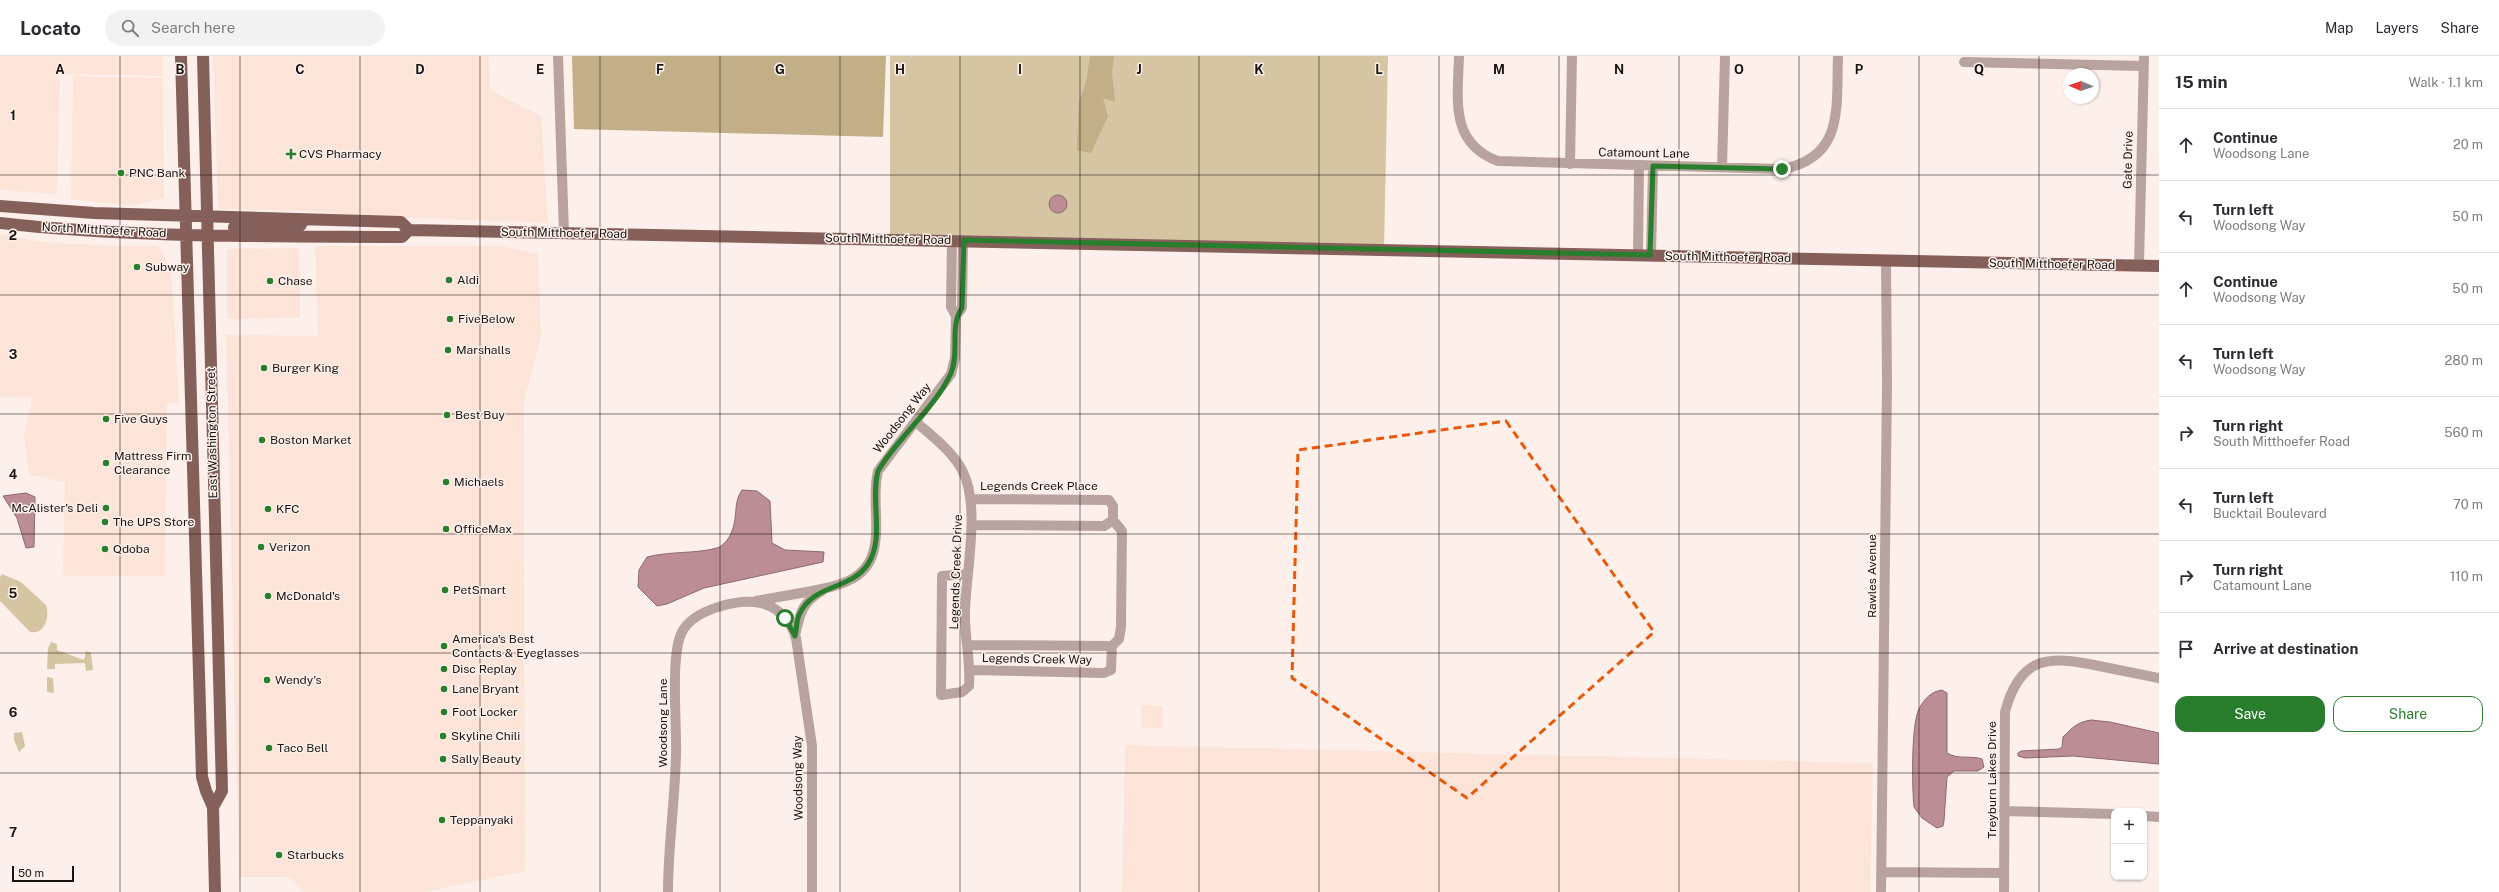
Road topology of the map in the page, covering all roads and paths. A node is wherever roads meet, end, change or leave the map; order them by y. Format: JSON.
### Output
{"nodes":[{"id":1,"x":181,"y":56,"type":"edge"},
{"id":2,"x":203,"y":56,"type":"edge"},
{"id":3,"x":558,"y":56,"type":"edge"},
{"id":4,"x":1459,"y":56,"type":"edge"},
{"id":5,"x":1572,"y":56,"type":"edge"},
{"id":6,"x":1725,"y":56,"type":"edge"},
{"id":7,"x":1838,"y":56,"type":"edge"},
{"id":8,"x":2144,"y":61,"type":"edge"},
{"id":9,"x":1964,"y":62,"type":"dead end"},
{"id":10,"x":1570,"y":164,"type":"junction"},
{"id":11,"x":1639,"y":166,"type":"junction"},
{"id":12,"x":1653,"y":166,"type":"junction"},
{"id":13,"x":1722,"y":168,"type":"junction"},
{"id":14,"x":0,"y":206,"type":"edge"},
{"id":15,"x":185,"y":216,"type":"junction"},
{"id":16,"x":0,"y":223,"type":"edge"},
{"id":17,"x":201,"y":229,"type":"junction"},
{"id":18,"x":409,"y":230,"type":"junction"},
{"id":19,"x":564,"y":233,"type":"junction"},
{"id":20,"x":958,"y":240,"type":"junction"},
{"id":21,"x":1638,"y":255,"type":"junction"},
{"id":22,"x":1650,"y":255,"type":"junction"},
{"id":23,"x":1886,"y":260,"type":"junction"},
{"id":24,"x":2139,"y":265,"type":"junction"},
{"id":25,"x":2159,"y":266,"type":"edge"},
{"id":26,"x":916,"y":422,"type":"junction"},
{"id":27,"x":970,"y":499,"type":"junction"},
{"id":28,"x":1113,"y":520,"type":"junction"},
{"id":29,"x":972,"y":525,"type":"junction"},
{"id":30,"x":966,"y":574,"type":"junction"},
{"id":31,"x":829,"y":588,"type":"junction"},
{"id":32,"x":750,"y":602,"type":"junction"},
{"id":33,"x":796,"y":638,"type":"junction"},
{"id":34,"x":967,"y":645,"type":"junction"},
{"id":35,"x":1112,"y":646,"type":"junction"},
{"id":36,"x":970,"y":670,"type":"junction"},
{"id":37,"x":2159,"y":678,"type":"edge"},
{"id":38,"x":213,"y":807,"type":"junction"},
{"id":39,"x":2004,"y":812,"type":"junction"},
{"id":40,"x":2111,"y":814,"type":"edge"},
{"id":41,"x":2147,"y":816,"type":"edge"},
{"id":42,"x":2159,"y":817,"type":"edge"},
{"id":43,"x":1882,"y":872,"type":"junction"},
{"id":44,"x":2004,"y":873,"type":"junction"},
{"id":45,"x":215,"y":892,"type":"edge"},
{"id":46,"x":668,"y":892,"type":"edge"},
{"id":47,"x":812,"y":892,"type":"edge"},
{"id":48,"x":1882,"y":892,"type":"edge"},
{"id":49,"x":2004,"y":892,"type":"edge"}],
"edges":[{"from":1,"to":15,"type":"main road","name":"East Washington Street"},
{"from":2,"to":17,"type":"main road","name":"East Washington Street"},
{"from":3,"to":19,"type":"street"},
{"from":4,"to":10,"type":"street","name":"Catamount Lane"},
{"from":5,"to":10,"type":"street"},
{"from":6,"to":13,"type":"street"},
{"from":7,"to":13,"type":"street","name":"Catamount Lane"},
{"from":8,"to":9,"type":"street"},
{"from":8,"to":24,"type":"street","name":"Gate Drive"},
{"from":10,"to":11,"type":"street","name":"Catamount Lane"},
{"from":11,"to":12,"type":"street","name":"Catamount Lane"},
{"from":11,"to":21,"type":"street"},
{"from":12,"to":13,"type":"street","name":"Catamount Lane"},
{"from":12,"to":22,"type":"street"},
{"from":14,"to":15,"type":"main road","name":"North Mitthoefer Road"},
{"from":15,"to":17,"type":"main road","name":"East Washington Street"},
{"from":15,"to":17,"type":"main road","name":"North Mitthoefer Road"},
{"from":16,"to":17,"type":"main road","name":"North Mitthoefer Road"},
{"from":17,"to":18,"type":"main road","name":"South Mitthoefer Road"},
{"from":17,"to":18,"type":"main road","name":"South Mitthoefer Road"},
{"from":17,"to":38,"type":"main road","name":"East Washington Street"},
{"from":17,"to":38,"type":"main road","name":"East Washington Street"},
{"from":18,"to":19,"type":"main road","name":"South Mitthoefer Road"},
{"from":19,"to":20,"type":"main road","name":"South Mitthoefer Road"},
{"from":20,"to":21,"type":"main road","name":"South Mitthoefer Road"},
{"from":20,"to":26,"type":"street","name":"Woodsong Way"},
{"from":21,"to":22,"type":"main road","name":"South Mitthoefer Road"},
{"from":22,"to":23,"type":"main road","name":"South Mitthoefer Road"},
{"from":23,"to":24,"type":"main road","name":"South Mitthoefer Road"},
{"from":23,"to":43,"type":"street","name":"Rawles Avenue"},
{"from":24,"to":25,"type":"main road","name":"South Mitthoefer Road"},
{"from":26,"to":27,"type":"street","name":"Legends Creek Drive"},
{"from":26,"to":31,"type":"street","name":"Woodsong Way"},
{"from":27,"to":28,"type":"street","name":"Legends Creek Place"},
{"from":27,"to":29,"type":"street","name":"Legends Creek Drive"},
{"from":28,"to":29,"type":"street"},
{"from":28,"to":35,"type":"street"},
{"from":29,"to":30,"type":"street","name":"Legends Creek Drive"},
{"from":30,"to":34,"type":"street","name":"Legends Creek Drive"},
{"from":30,"to":36,"type":"street","name":"Legends Creek Drive"},
{"from":31,"to":32,"type":"street","name":"Woodsong Lane"},
{"from":31,"to":33,"type":"street","name":"Woodsong Way"},
{"from":32,"to":33,"type":"street","name":"Woodsong Lane"},
{"from":32,"to":46,"type":"street","name":"Woodsong Lane"},
{"from":33,"to":47,"type":"street","name":"Woodsong Way"},
{"from":34,"to":35,"type":"street"},
{"from":34,"to":36,"type":"street","name":"Legends Creek Drive"},
{"from":35,"to":36,"type":"street","name":"Legends Creek Way"},
{"from":37,"to":39,"type":"street","name":"Treyburn Lakes Drive"},
{"from":38,"to":45,"type":"main road","name":"East Washington Street"},
{"from":39,"to":40,"type":"street"},
{"from":39,"to":44,"type":"street","name":"Treyburn Lakes Drive"},
{"from":41,"to":42,"type":"street"},
{"from":43,"to":44,"type":"street"},
{"from":43,"to":48,"type":"street","name":"Rawles Avenue"},
{"from":44,"to":49,"type":"street","name":"Treyburn Lakes Drive"}]}
